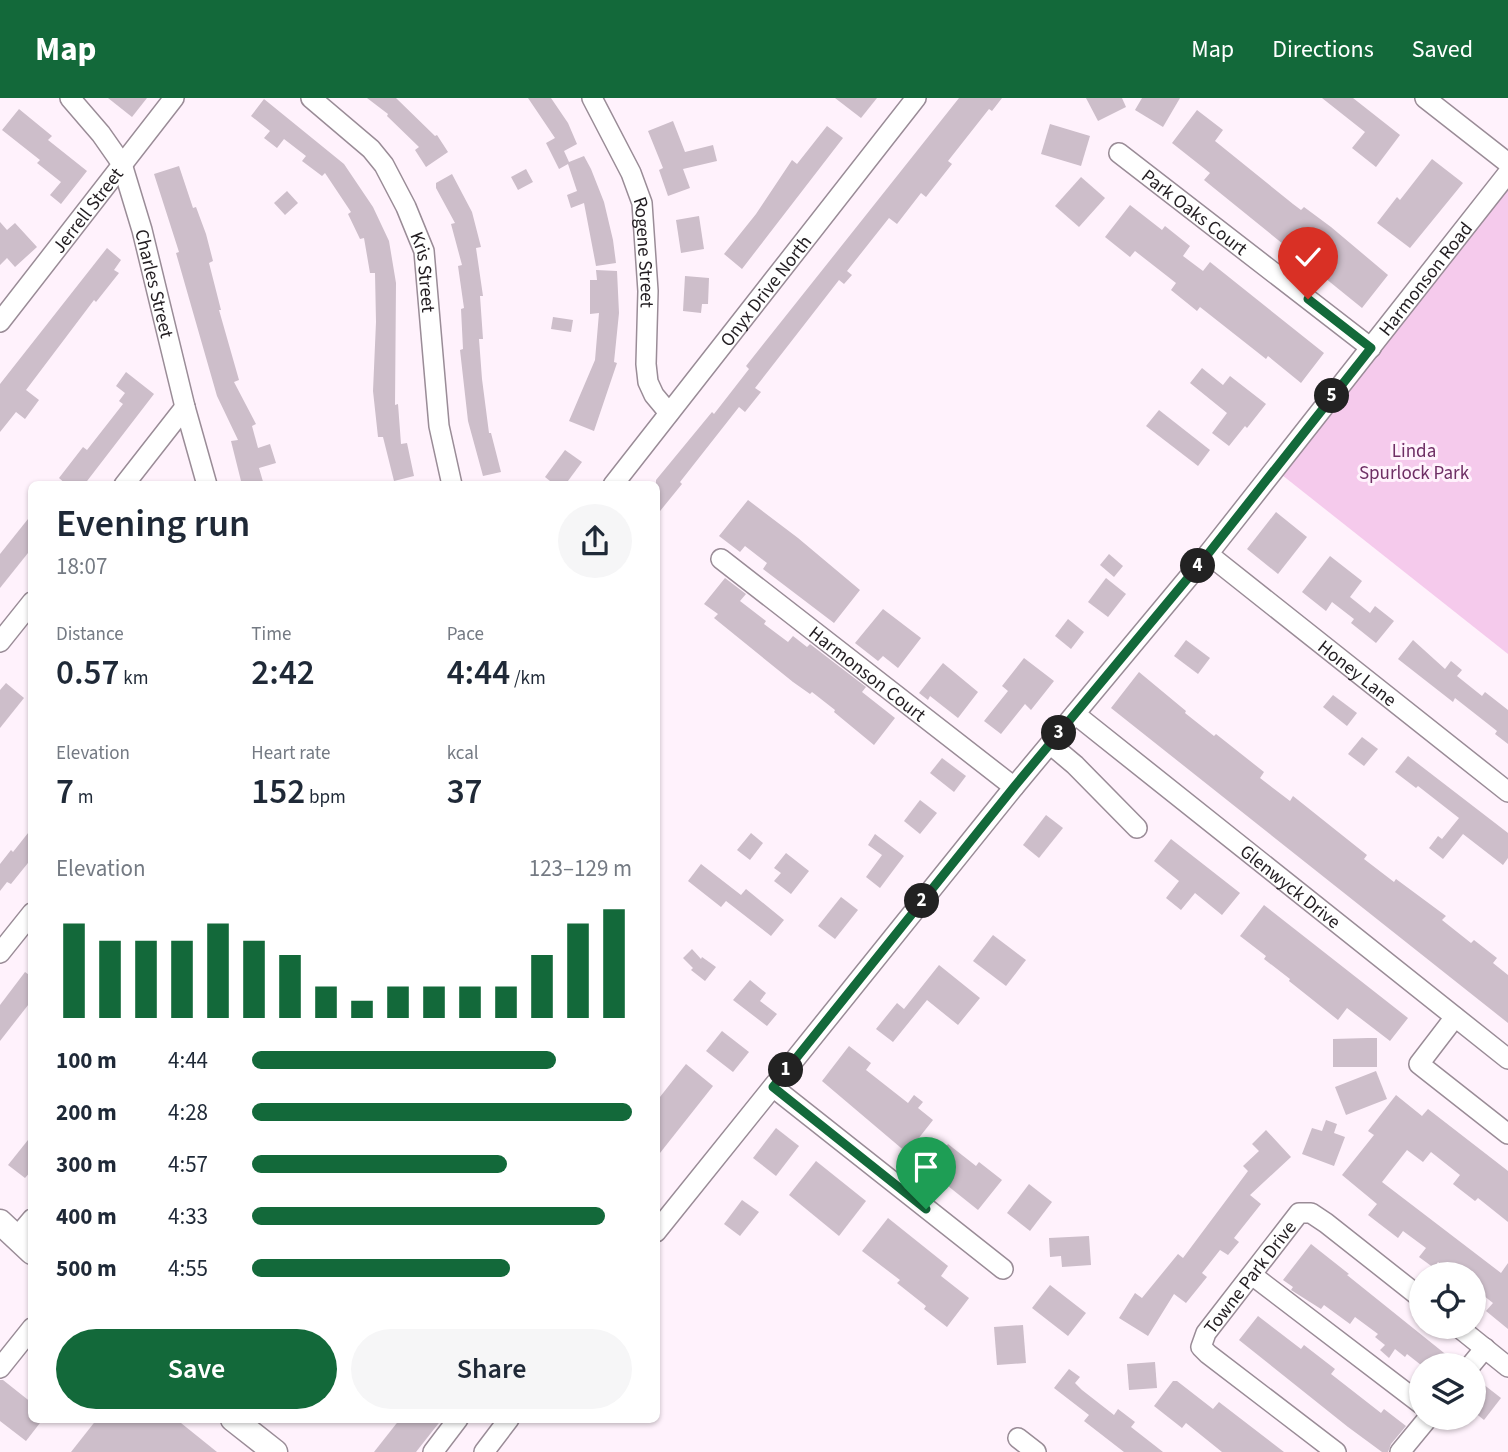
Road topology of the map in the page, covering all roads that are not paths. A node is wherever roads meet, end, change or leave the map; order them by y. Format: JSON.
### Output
{"nodes":[{"id":1,"x":70,"y":98,"type":"edge"},
{"id":2,"x":174,"y":98,"type":"edge"},
{"id":3,"x":311,"y":98,"type":"edge"},
{"id":4,"x":592,"y":98,"type":"edge"},
{"id":5,"x":916,"y":98,"type":"edge"},
{"id":6,"x":1425,"y":98,"type":"edge"},
{"id":7,"x":1119,"y":153,"type":"dead end"},
{"id":8,"x":1508,"y":163,"type":"edge"},
{"id":9,"x":122,"y":164,"type":"junction"},
{"id":10,"x":1508,"y":173,"type":"edge"},
{"id":11,"x":2,"y":314,"type":"edge"},
{"id":12,"x":1371,"y":348,"type":"junction"},
{"id":13,"x":185,"y":407,"type":"junction"},
{"id":14,"x":669,"y":413,"type":"junction"},
{"id":15,"x":127,"y":481,"type":"edge"},
{"id":16,"x":206,"y":481,"type":"edge"},
{"id":17,"x":451,"y":481,"type":"edge"},
{"id":18,"x":616,"y":481,"type":"edge"},
{"id":19,"x":1208,"y":554,"type":"junction"},
{"id":20,"x":721,"y":559,"type":"dead end"},
{"id":21,"x":28,"y":607,"type":"edge"},
{"id":22,"x":0,"y":642,"type":"edge"},
{"id":23,"x":1075,"y":714,"type":"junction"},
{"id":24,"x":1050,"y":744,"type":"junction"},
{"id":25,"x":1014,"y":787,"type":"junction"},
{"id":26,"x":1508,"y":792,"type":"edge"},
{"id":27,"x":1136,"y":828,"type":"dead end"},
{"id":28,"x":28,"y":918,"type":"edge"},
{"id":29,"x":0,"y":953,"type":"edge"},
{"id":30,"x":1455,"y":1017,"type":"junction"},
{"id":31,"x":1508,"y":1059,"type":"edge"},
{"id":32,"x":773,"y":1087,"type":"junction"},
{"id":33,"x":1508,"y":1135,"type":"edge"},
{"id":34,"x":660,"y":1227,"type":"edge"},
{"id":35,"x":1003,"y":1269,"type":"dead end"},
{"id":36,"x":1251,"y":1275,"type":"junction"},
{"id":37,"x":1409,"y":1289,"type":"edge"},
{"id":38,"x":28,"y":1333,"type":"edge"},
{"id":39,"x":1474,"y":1339,"type":"edge"},
{"id":40,"x":1485,"y":1348,"type":"junction"},
{"id":41,"x":1481,"y":1353,"type":"edge"},
{"id":42,"x":1508,"y":1367,"type":"edge"},
{"id":43,"x":0,"y":1368,"type":"edge"},
{"id":44,"x":1409,"y":1395,"type":"edge"},
{"id":45,"x":238,"y":1423,"type":"edge"},
{"id":46,"x":455,"y":1423,"type":"edge"},
{"id":47,"x":506,"y":1423,"type":"edge"},
{"id":48,"x":1418,"y":1430,"type":"edge"},
{"id":49,"x":1018,"y":1438,"type":"dead end"},
{"id":50,"x":275,"y":1452,"type":"edge"},
{"id":51,"x":433,"y":1452,"type":"edge"},
{"id":52,"x":484,"y":1452,"type":"edge"},
{"id":53,"x":1036,"y":1452,"type":"edge"},
{"id":54,"x":1336,"y":1452,"type":"edge"},
{"id":55,"x":1401,"y":1452,"type":"edge"}],
"edges":[{"from":1,"to":9,"type":"street","name":"Charles Street"},
{"from":2,"to":9,"type":"street","name":"Jerrell Street"},
{"from":3,"to":17,"type":"street","name":"Kris Street"},
{"from":4,"to":14,"type":"street","name":"Rogene Street"},
{"from":5,"to":14,"type":"street","name":"Onyx Drive North"},
{"from":6,"to":8,"type":"street"},
{"from":7,"to":12,"type":"street","name":"Park Oaks Court"},
{"from":9,"to":11,"type":"street","name":"Jerrell Street"},
{"from":9,"to":13,"type":"street","name":"Charles Street"},
{"from":10,"to":12,"type":"street","name":"Harmonson Road"},
{"from":12,"to":19,"type":"street","name":"Harmonson Road"},
{"from":13,"to":15,"type":"street"},
{"from":13,"to":16,"type":"street","name":"Charles Street"},
{"from":14,"to":18,"type":"street","name":"Onyx Drive North"},
{"from":19,"to":23,"type":"street","name":"Harmonson Road"},
{"from":19,"to":26,"type":"street","name":"Honey Lane"},
{"from":20,"to":25,"type":"street","name":"Harmonson Court"},
{"from":21,"to":22,"type":"street"},
{"from":23,"to":24,"type":"street","name":"Harmonson Road"},
{"from":23,"to":30,"type":"street","name":"Glenwyck Drive"},
{"from":24,"to":25,"type":"street","name":"Harmonson Road"},
{"from":24,"to":27,"type":"street"},
{"from":25,"to":32,"type":"street","name":"Harmonson Road"},
{"from":28,"to":29,"type":"street"},
{"from":30,"to":31,"type":"street","name":"Glenwyck Drive"},
{"from":30,"to":33,"type":"street"},
{"from":32,"to":34,"type":"street","name":"Harmonson Road"},
{"from":32,"to":35,"type":"street"},
{"from":36,"to":37,"type":"street","name":"Towne Park Drive"},
{"from":36,"to":44,"type":"street"},
{"from":36,"to":54,"type":"street","name":"Towne Park Drive"},
{"from":38,"to":43,"type":"street"},
{"from":39,"to":40,"type":"street"},
{"from":40,"to":41,"type":"street"},
{"from":40,"to":42,"type":"street"},
{"from":45,"to":50,"type":"main road"},
{"from":46,"to":51,"type":"street"},
{"from":47,"to":52,"type":"street"},
{"from":48,"to":55,"type":"street"},
{"from":49,"to":53,"type":"street"}]}
